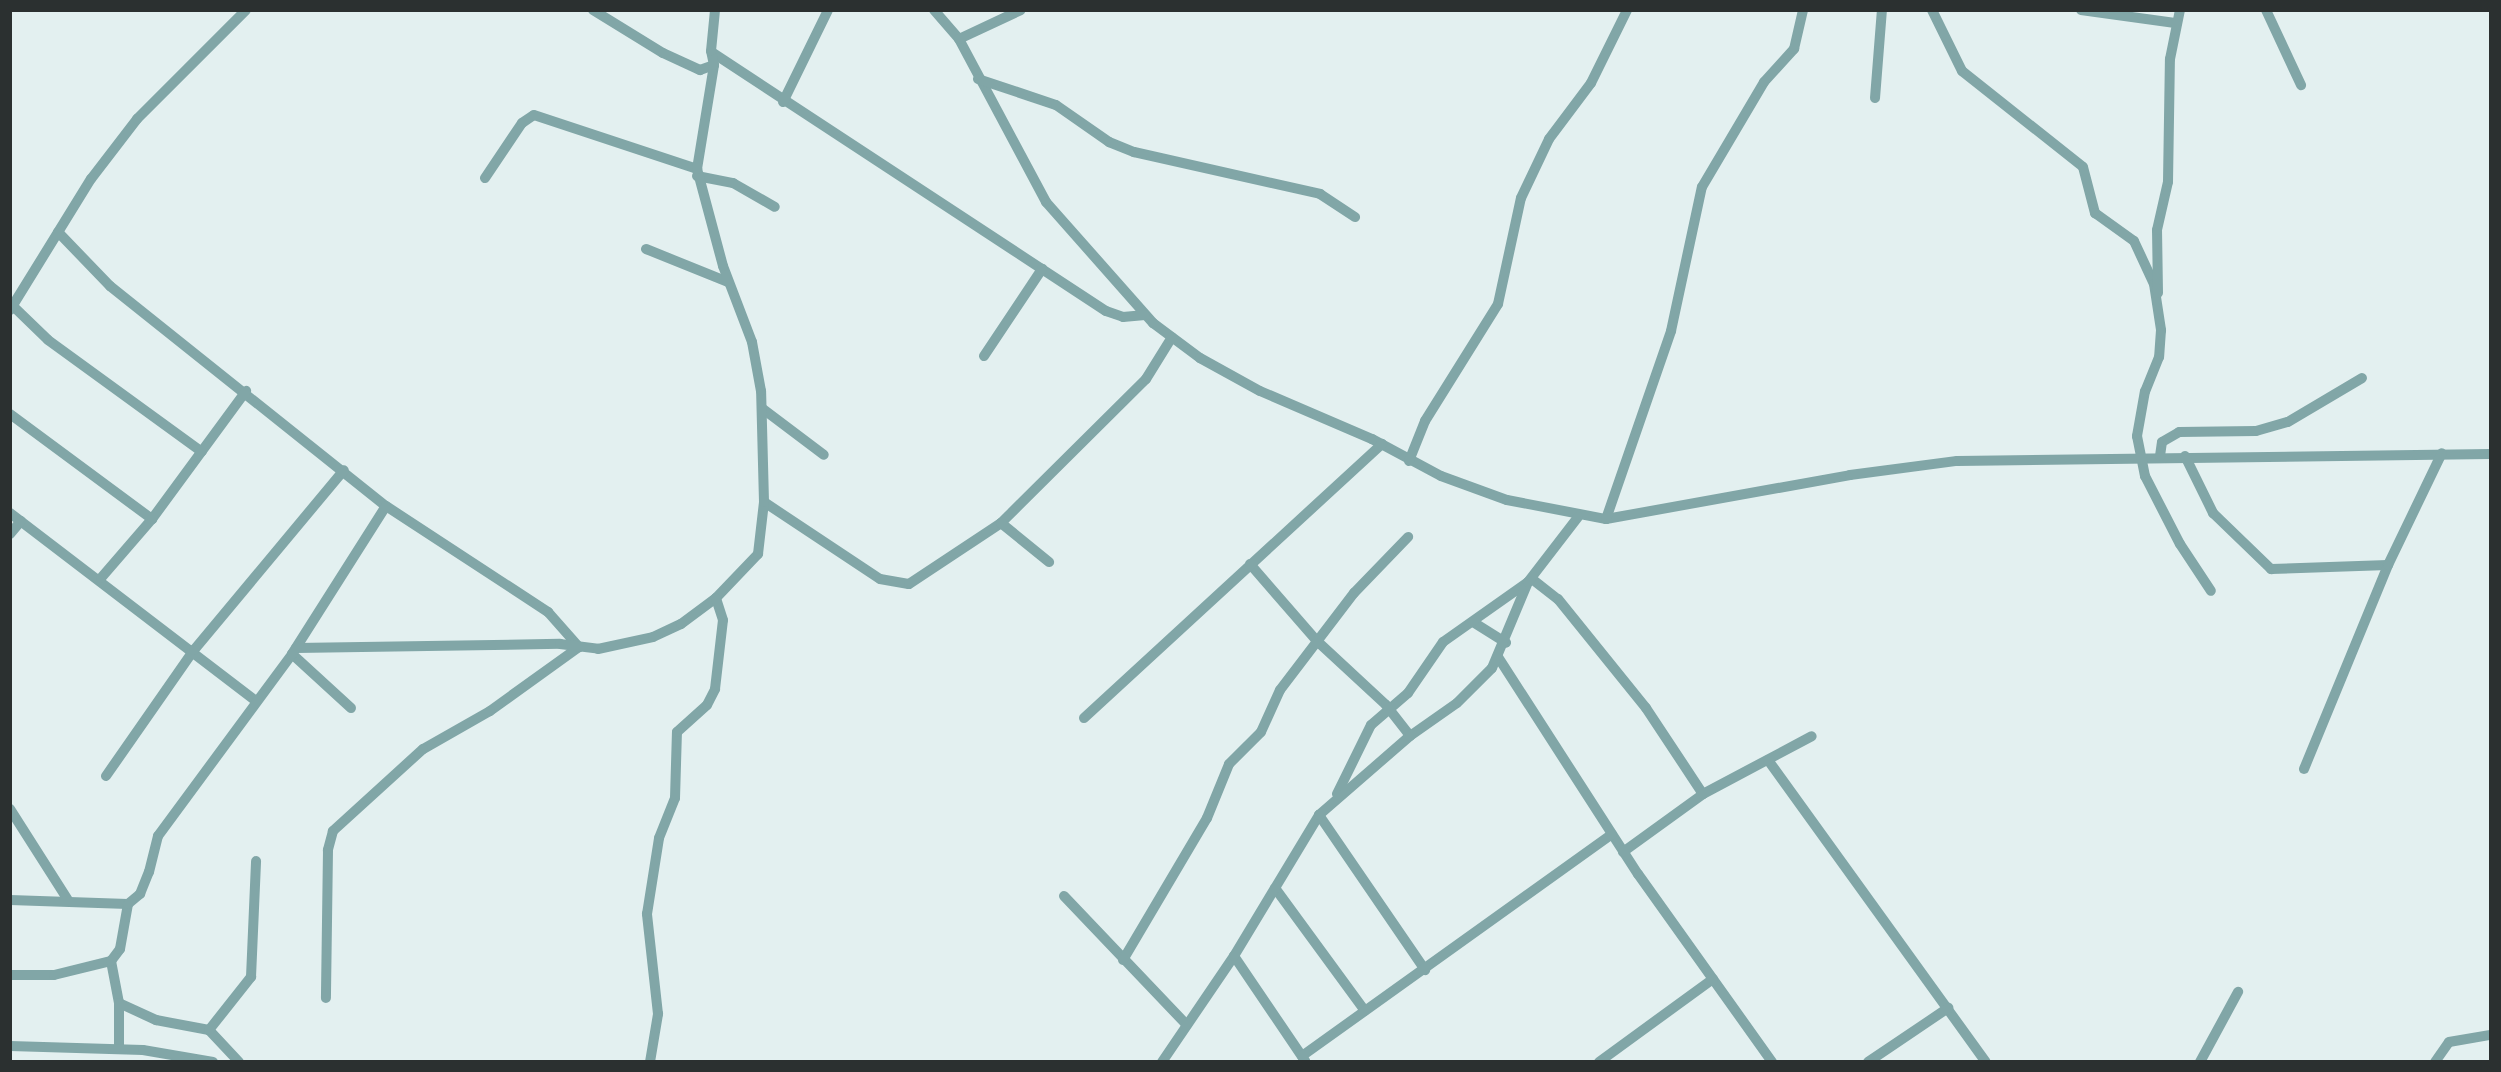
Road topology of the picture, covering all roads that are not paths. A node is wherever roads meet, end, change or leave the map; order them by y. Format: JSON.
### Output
{"nodes":[{"id":1,"x":246,"y":10,"type":"edge"},
{"id":2,"x":593,"y":10,"type":"edge"},
{"id":3,"x":715,"y":10,"type":"edge"},
{"id":4,"x":828,"y":10,"type":"edge"},
{"id":5,"x":934,"y":10,"type":"edge"},
{"id":6,"x":1021,"y":10,"type":"edge"},
{"id":7,"x":1627,"y":10,"type":"edge"},
{"id":8,"x":1803,"y":10,"type":"edge"},
{"id":9,"x":1882,"y":10,"type":"edge"},
{"id":10,"x":1932,"y":10,"type":"edge"},
{"id":11,"x":2081,"y":10,"type":"edge"},
{"id":12,"x":2180,"y":10,"type":"edge"},
{"id":13,"x":2266,"y":10,"type":"edge"},
{"id":14,"x":2175,"y":23,"type":"junction"},
{"id":15,"x":959,"y":39,"type":"junction"},
{"id":16,"x":711,"y":51,"type":"junction"},
{"id":17,"x":714,"y":65,"type":"junction"},
{"id":18,"x":978,"y":79,"type":"junction"},
{"id":19,"x":2301,"y":86,"type":"dead end"},
{"id":20,"x":1875,"y":98,"type":"dead end"},
{"id":21,"x":783,"y":102,"type":"junction"},
{"id":22,"x":697,"y":172,"type":"junction"},
{"id":23,"x":485,"y":178,"type":"dead end"},
{"id":24,"x":775,"y":207,"type":"dead end"},
{"id":25,"x":1355,"y":217,"type":"dead end"},
{"id":26,"x":58,"y":232,"type":"junction"},
{"id":27,"x":646,"y":249,"type":"dead end"},
{"id":28,"x":1042,"y":268,"type":"junction"},
{"id":29,"x":728,"y":282,"type":"junction"},
{"id":30,"x":2157,"y":297,"type":"junction"},
{"id":31,"x":12,"y":309,"type":"edge"},
{"id":32,"x":1145,"y":315,"type":"junction"},
{"id":33,"x":1172,"y":337,"type":"junction"},
{"id":34,"x":984,"y":356,"type":"dead end"},
{"id":35,"x":2362,"y":378,"type":"dead end"},
{"id":36,"x":246,"y":391,"type":"junction"},
{"id":37,"x":763,"y":409,"type":"junction"},
{"id":38,"x":10,"y":414,"type":"edge"},
{"id":39,"x":1382,"y":444,"type":"junction"},
{"id":40,"x":202,"y":452,"type":"junction"},
{"id":41,"x":2442,"y":453,"type":"junction"},
{"id":42,"x":824,"y":454,"type":"dead end"},
{"id":43,"x":2490,"y":454,"type":"edge"},
{"id":44,"x":2142,"y":456,"type":"junction"},
{"id":45,"x":2160,"y":456,"type":"junction"},
{"id":46,"x":2185,"y":456,"type":"junction"},
{"id":47,"x":1409,"y":461,"type":"junction"},
{"id":48,"x":345,"y":471,"type":"junction"},
{"id":49,"x":764,"y":502,"type":"junction"},
{"id":50,"x":386,"y":506,"type":"junction"},
{"id":51,"x":10,"y":513,"type":"edge"},
{"id":52,"x":1578,"y":517,"type":"junction"},
{"id":53,"x":152,"y":519,"type":"junction"},
{"id":54,"x":1606,"y":519,"type":"junction"},
{"id":55,"x":21,"y":521,"type":"junction"},
{"id":56,"x":1001,"y":523,"type":"junction"},
{"id":57,"x":10,"y":534,"type":"edge"},
{"id":58,"x":1408,"y":537,"type":"dead end"},
{"id":59,"x":1049,"y":562,"type":"dead end"},
{"id":60,"x":1250,"y":564,"type":"junction"},
{"id":61,"x":2388,"y":565,"type":"junction"},
{"id":62,"x":101,"y":578,"type":"junction"},
{"id":63,"x":1530,"y":581,"type":"junction"},
{"id":64,"x":2211,"y":591,"type":"dead end"},
{"id":65,"x":716,"y":598,"type":"junction"},
{"id":66,"x":1473,"y":622,"type":"junction"},
{"id":67,"x":1317,"y":641,"type":"junction"},
{"id":68,"x":1506,"y":643,"type":"junction"},
{"id":69,"x":579,"y":647,"type":"junction"},
{"id":70,"x":194,"y":650,"type":"junction"},
{"id":71,"x":294,"y":651,"type":"junction"},
{"id":72,"x":1498,"y":657,"type":"junction"},
{"id":73,"x":256,"y":701,"type":"junction"},
{"id":74,"x":351,"y":708,"type":"dead end"},
{"id":75,"x":1391,"y":711,"type":"junction"},
{"id":76,"x":1084,"y":718,"type":"dead end"},
{"id":77,"x":1410,"y":736,"type":"junction"},
{"id":78,"x":1812,"y":736,"type":"dead end"},
{"id":79,"x":1768,"y":760,"type":"junction"},
{"id":80,"x":2304,"y":770,"type":"dead end"},
{"id":81,"x":106,"y":776,"type":"dead end"},
{"id":82,"x":1703,"y":794,"type":"junction"},
{"id":83,"x":1336,"y":797,"type":"junction"},
{"id":84,"x":10,"y":808,"type":"edge"},
{"id":85,"x":1319,"y":815,"type":"junction"},
{"id":86,"x":1612,"y":834,"type":"junction"},
{"id":87,"x":1623,"y":852,"type":"junction"},
{"id":88,"x":256,"y":861,"type":"dead end"},
{"id":89,"x":1275,"y":888,"type":"junction"},
{"id":90,"x":1064,"y":896,"type":"dead end"},
{"id":91,"x":10,"y":900,"type":"edge"},
{"id":92,"x":68,"y":900,"type":"junction"},
{"id":93,"x":128,"y":904,"type":"junction"},
{"id":94,"x":1234,"y":956,"type":"junction"},
{"id":95,"x":1123,"y":960,"type":"junction"},
{"id":96,"x":111,"y":961,"type":"junction"},
{"id":97,"x":1425,"y":970,"type":"junction"},
{"id":98,"x":10,"y":975,"type":"edge"},
{"id":99,"x":1713,"y":979,"type":"junction"},
{"id":100,"x":2238,"y":992,"type":"dead end"},
{"id":101,"x":326,"y":998,"type":"dead end"},
{"id":102,"x":119,"y":1004,"type":"junction"},
{"id":103,"x":1948,"y":1008,"type":"junction"},
{"id":104,"x":1365,"y":1011,"type":"junction"},
{"id":105,"x":1187,"y":1024,"type":"junction"},
{"id":106,"x":209,"y":1030,"type":"junction"},
{"id":107,"x":2490,"y":1035,"type":"edge"},
{"id":108,"x":10,"y":1046,"type":"edge"},
{"id":109,"x":120,"y":1048,"type":"junction"},
{"id":110,"x":1304,"y":1059,"type":"edge"},
{"id":111,"x":213,"y":1062,"type":"edge"},
{"id":112,"x":239,"y":1062,"type":"edge"},
{"id":113,"x":650,"y":1062,"type":"edge"},
{"id":114,"x":1162,"y":1062,"type":"edge"},
{"id":115,"x":1599,"y":1062,"type":"edge"},
{"id":116,"x":1772,"y":1062,"type":"edge"},
{"id":117,"x":1868,"y":1062,"type":"edge"},
{"id":118,"x":1986,"y":1062,"type":"edge"},
{"id":119,"x":2200,"y":1062,"type":"edge"},
{"id":120,"x":2435,"y":1062,"type":"edge"}],
"edges":[{"from":1,"to":26,"type":"street"},
{"from":2,"to":17,"type":"street"},
{"from":3,"to":16,"type":"street"},
{"from":4,"to":21,"type":"street"},
{"from":5,"to":15,"type":"street"},
{"from":6,"to":15,"type":"street"},
{"from":7,"to":47,"type":"street"},
{"from":8,"to":54,"type":"street"},
{"from":9,"to":20,"type":"street"},
{"from":10,"to":30,"type":"street"},
{"from":11,"to":14,"type":"street"},
{"from":12,"to":14,"type":"street"},
{"from":13,"to":19,"type":"street"},
{"from":14,"to":30,"type":"street"},
{"from":15,"to":18,"type":"street"},
{"from":16,"to":17,"type":"street"},
{"from":16,"to":21,"type":"street"},
{"from":17,"to":22,"type":"street"},
{"from":18,"to":25,"type":"street"},
{"from":18,"to":32,"type":"street"},
{"from":21,"to":28,"type":"street"},
{"from":22,"to":23,"type":"street"},
{"from":22,"to":24,"type":"street"},
{"from":22,"to":29,"type":"street"},
{"from":26,"to":31,"type":"street"},
{"from":26,"to":36,"type":"street"},
{"from":27,"to":29,"type":"street"},
{"from":28,"to":32,"type":"street"},
{"from":28,"to":34,"type":"street"},
{"from":29,"to":37,"type":"street"},
{"from":30,"to":44,"type":"street"},
{"from":31,"to":40,"type":"street"},
{"from":32,"to":33,"type":"street"},
{"from":33,"to":39,"type":"street"},
{"from":33,"to":56,"type":"street"},
{"from":35,"to":45,"type":"street"},
{"from":36,"to":40,"type":"street"},
{"from":36,"to":48,"type":"street"},
{"from":37,"to":42,"type":"street"},
{"from":37,"to":49,"type":"street"},
{"from":38,"to":53,"type":"street"},
{"from":39,"to":47,"type":"street"},
{"from":39,"to":60,"type":"street"},
{"from":40,"to":53,"type":"street"},
{"from":41,"to":43,"type":"street"},
{"from":41,"to":46,"type":"street"},
{"from":41,"to":61,"type":"street"},
{"from":44,"to":45,"type":"street"},
{"from":44,"to":54,"type":"street"},
{"from":44,"to":64,"type":"street"},
{"from":45,"to":46,"type":"street"},
{"from":46,"to":61,"type":"street"},
{"from":47,"to":52,"type":"street"},
{"from":48,"to":50,"type":"street"},
{"from":48,"to":70,"type":"street"},
{"from":49,"to":56,"type":"street"},
{"from":49,"to":65,"type":"street"},
{"from":50,"to":69,"type":"street"},
{"from":50,"to":71,"type":"street"},
{"from":51,"to":55,"type":"street"},
{"from":52,"to":54,"type":"street"},
{"from":52,"to":63,"type":"street"},
{"from":53,"to":62,"type":"street"},
{"from":55,"to":57,"type":"street"},
{"from":55,"to":62,"type":"street"},
{"from":56,"to":59,"type":"street"},
{"from":58,"to":67,"type":"street"},
{"from":60,"to":67,"type":"street"},
{"from":60,"to":76,"type":"street"},
{"from":61,"to":80,"type":"street"},
{"from":62,"to":70,"type":"street"},
{"from":63,"to":66,"type":"street"},
{"from":63,"to":68,"type":"street"},
{"from":63,"to":82,"type":"street"},
{"from":65,"to":69,"type":"street"},
{"from":65,"to":113,"type":"street"},
{"from":66,"to":68,"type":"street"},
{"from":66,"to":75,"type":"street"},
{"from":67,"to":75,"type":"street"},
{"from":67,"to":95,"type":"street"},
{"from":68,"to":72,"type":"street"},
{"from":69,"to":71,"type":"street"},
{"from":69,"to":101,"type":"street"},
{"from":70,"to":73,"type":"street"},
{"from":70,"to":81,"type":"street"},
{"from":71,"to":73,"type":"street"},
{"from":71,"to":74,"type":"street"},
{"from":72,"to":77,"type":"street"},
{"from":72,"to":86,"type":"street"},
{"from":73,"to":93,"type":"street"},
{"from":75,"to":77,"type":"street"},
{"from":75,"to":83,"type":"street"},
{"from":77,"to":83,"type":"street"},
{"from":78,"to":79,"type":"street"},
{"from":79,"to":82,"type":"street"},
{"from":79,"to":103,"type":"street"},
{"from":82,"to":87,"type":"street"},
{"from":83,"to":85,"type":"street"},
{"from":84,"to":92,"type":"street"},
{"from":85,"to":89,"type":"street"},
{"from":85,"to":97,"type":"street"},
{"from":86,"to":87,"type":"street"},
{"from":86,"to":97,"type":"street"},
{"from":87,"to":99,"type":"street"},
{"from":88,"to":106,"type":"street"},
{"from":89,"to":94,"type":"street"},
{"from":89,"to":104,"type":"street"},
{"from":90,"to":95,"type":"street"},
{"from":91,"to":92,"type":"street"},
{"from":92,"to":93,"type":"street"},
{"from":93,"to":96,"type":"street"},
{"from":94,"to":105,"type":"street"},
{"from":94,"to":110,"type":"street"},
{"from":95,"to":105,"type":"street"},
{"from":96,"to":98,"type":"street"},
{"from":96,"to":102,"type":"street"},
{"from":97,"to":104,"type":"street"},
{"from":99,"to":115,"type":"street"},
{"from":99,"to":116,"type":"street"},
{"from":100,"to":119,"type":"street"},
{"from":102,"to":106,"type":"street"},
{"from":102,"to":109,"type":"street"},
{"from":103,"to":117,"type":"street"},
{"from":103,"to":118,"type":"street"},
{"from":104,"to":110,"type":"street"},
{"from":105,"to":114,"type":"street"},
{"from":106,"to":112,"type":"street"},
{"from":107,"to":120,"type":"street"},
{"from":108,"to":109,"type":"street"},
{"from":109,"to":111,"type":"street"}]}
